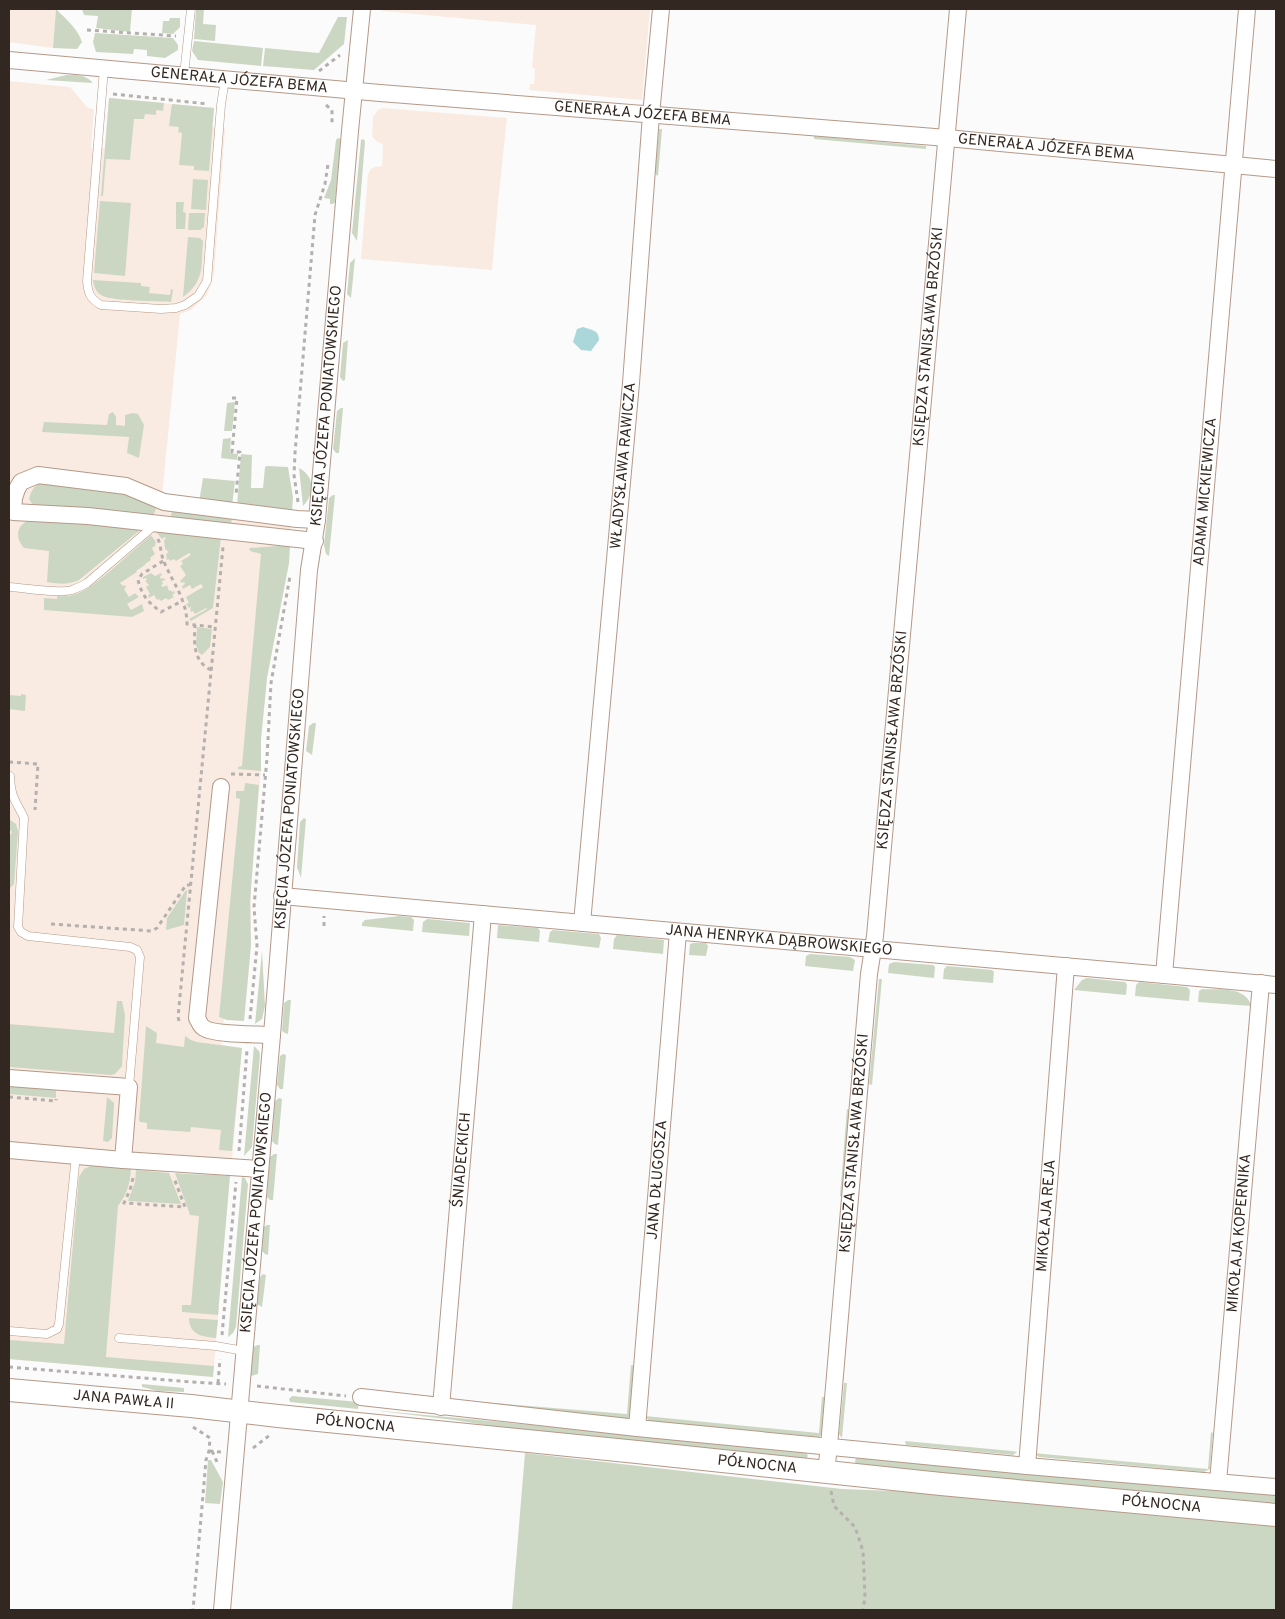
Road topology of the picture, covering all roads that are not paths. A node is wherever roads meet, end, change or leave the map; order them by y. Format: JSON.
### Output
{"nodes":[{"id":1,"x":191,"y":9,"type":"edge"},
{"id":2,"x":362,"y":9,"type":"edge"},
{"id":3,"x":661,"y":9,"type":"edge"},
{"id":4,"x":958,"y":9,"type":"edge"},
{"id":5,"x":1247,"y":9,"type":"edge"},
{"id":6,"x":9,"y":60,"type":"edge"},
{"id":7,"x":104,"y":68,"type":"junction"},
{"id":8,"x":184,"y":75,"type":"junction"},
{"id":9,"x":225,"y":79,"type":"junction"},
{"id":10,"x":354,"y":90,"type":"junction"},
{"id":11,"x":651,"y":115,"type":"junction"},
{"id":12,"x":947,"y":138,"type":"junction"},
{"id":13,"x":1234,"y":165,"type":"junction"},
{"id":14,"x":1276,"y":169,"type":"edge"},
{"id":15,"x":13,"y":489,"type":"edge"},
{"id":16,"x":317,"y":520,"type":"junction"},
{"id":17,"x":154,"y":526,"type":"junction"},
{"id":18,"x":315,"y":541,"type":"junction"},
{"id":19,"x":9,"y":587,"type":"edge"},
{"id":20,"x":10,"y":776,"type":"dead end"},
{"id":21,"x":221,"y":787,"type":"dead end"},
{"id":22,"x":282,"y":896,"type":"junction"},
{"id":23,"x":483,"y":914,"type":"junction"},
{"id":24,"x":582,"y":923,"type":"junction"},
{"id":25,"x":678,"y":932,"type":"junction"},
{"id":26,"x":873,"y":950,"type":"junction"},
{"id":27,"x":1066,"y":966,"type":"junction"},
{"id":28,"x":1164,"y":975,"type":"junction"},
{"id":29,"x":1269,"y":984,"type":"edge"},
{"id":30,"x":272,"y":1035,"type":"junction"},
{"id":31,"x":9,"y":1078,"type":"edge"},
{"id":32,"x":129,"y":1088,"type":"junction"},
{"id":33,"x":9,"y":1150,"type":"edge"},
{"id":34,"x":76,"y":1156,"type":"junction"},
{"id":35,"x":129,"y":1160,"type":"junction"},
{"id":36,"x":259,"y":1169,"type":"junction"},
{"id":37,"x":9,"y":1331,"type":"edge"},
{"id":38,"x":119,"y":1338,"type":"dead end"},
{"id":39,"x":244,"y":1351,"type":"junction"},
{"id":40,"x":9,"y":1390,"type":"edge"},
{"id":41,"x":361,"y":1397,"type":"road end"},
{"id":42,"x":441,"y":1407,"type":"junction"},
{"id":43,"x":239,"y":1411,"type":"junction"},
{"id":44,"x":637,"y":1428,"type":"junction"},
{"id":45,"x":830,"y":1446,"type":"junction"},
{"id":46,"x":1027,"y":1466,"type":"junction"},
{"id":47,"x":826,"y":1472,"type":"junction"},
{"id":48,"x":1218,"y":1482,"type":"junction"},
{"id":49,"x":1276,"y":1487,"type":"edge"},
{"id":50,"x":1276,"y":1515,"type":"edge"},
{"id":51,"x":222,"y":1610,"type":"edge"}],
"edges":[{"from":1,"to":8,"type":"lane"},
{"from":2,"to":10,"type":"street","name":"KSIĘCIA JÓZEFA PONIATOWSKIEGO"},
{"from":3,"to":11,"type":"street","name":"WŁADYSŁAWA RAWICZA"},
{"from":4,"to":12,"type":"street","name":"KSIĘDZA STANISŁAWA BRZÓSKI"},
{"from":5,"to":13,"type":"street","name":"ADAMA MICKIEWICZA"},
{"from":6,"to":7,"type":"street","name":"GENERAŁA JÓZEFA BEMA"},
{"from":7,"to":8,"type":"street","name":"GENERAŁA JÓZEFA BEMA"},
{"from":7,"to":9,"type":"lane"},
{"from":8,"to":9,"type":"street","name":"GENERAŁA JÓZEFA BEMA"},
{"from":9,"to":10,"type":"street","name":"GENERAŁA JÓZEFA BEMA"},
{"from":10,"to":11,"type":"street","name":"GENERAŁA JÓZEFA BEMA"},
{"from":10,"to":16,"type":"street","name":"KSIĘCIA JÓZEFA PONIATOWSKIEGO"},
{"from":11,"to":12,"type":"street","name":"GENERAŁA JÓZEFA BEMA"},
{"from":11,"to":24,"type":"street","name":"WŁADYSŁAWA RAWICZA"},
{"from":12,"to":13,"type":"street","name":"GENERAŁA JÓZEFA BEMA"},
{"from":12,"to":26,"type":"street","name":"KSIĘDZA STANISŁAWA BRZÓSKI"},
{"from":13,"to":14,"type":"street","name":"GENERAŁA JÓZEFA BEMA"},
{"from":13,"to":28,"type":"street","name":"ADAMA MICKIEWICZA"},
{"from":15,"to":16,"type":"street"},
{"from":15,"to":17,"type":"street"},
{"from":16,"to":18,"type":"street","name":"KSIĘCIA JÓZEFA PONIATOWSKIEGO"},
{"from":17,"to":18,"type":"street"},
{"from":17,"to":19,"type":"lane"},
{"from":18,"to":22,"type":"street","name":"KSIĘCIA JÓZEFA PONIATOWSKIEGO"},
{"from":20,"to":32,"type":"lane"},
{"from":21,"to":30,"type":"street"},
{"from":22,"to":23,"type":"street","name":"JANA HENRYKA DĄBROWSKIEGO"},
{"from":22,"to":30,"type":"street","name":"KSIĘCIA JÓZEFA PONIATOWSKIEGO"},
{"from":23,"to":24,"type":"street","name":"JANA HENRYKA DĄBROWSKIEGO"},
{"from":23,"to":42,"type":"street","name":"ŚNIADECKICH"},
{"from":24,"to":25,"type":"street","name":"JANA HENRYKA DĄBROWSKIEGO"},
{"from":25,"to":26,"type":"street","name":"JANA HENRYKA DĄBROWSKIEGO"},
{"from":25,"to":44,"type":"street","name":"JANA DŁUGOSZA"},
{"from":26,"to":27,"type":"street","name":"JANA HENRYKA DĄBROWSKIEGO"},
{"from":26,"to":45,"type":"street","name":"KSIĘDZA STANISŁAWA BRZÓSKI"},
{"from":27,"to":28,"type":"street","name":"JANA HENRYKA DĄBROWSKIEGO"},
{"from":27,"to":46,"type":"street","name":"MIKOŁAJA REJA"},
{"from":28,"to":29,"type":"street","name":"JANA HENRYKA DĄBROWSKIEGO"},
{"from":29,"to":48,"type":"street","name":"MIKOŁAJA KOPERNIKA"},
{"from":30,"to":36,"type":"street","name":"KSIĘCIA JÓZEFA PONIATOWSKIEGO"},
{"from":31,"to":32,"type":"street"},
{"from":32,"to":35,"type":"street"},
{"from":33,"to":34,"type":"street"},
{"from":34,"to":35,"type":"street"},
{"from":34,"to":37,"type":"lane"},
{"from":35,"to":36,"type":"street"},
{"from":36,"to":39,"type":"street","name":"KSIĘCIA JÓZEFA PONIATOWSKIEGO"},
{"from":38,"to":39,"type":"lane"},
{"from":39,"to":43,"type":"street","name":"KSIĘCIA JÓZEFA PONIATOWSKIEGO"},
{"from":40,"to":43,"type":"main road","name":"JANA PAWŁA II"},
{"from":41,"to":42,"type":"street","name":"PÓŁNOCNA"},
{"from":42,"to":44,"type":"street","name":"PÓŁNOCNA"},
{"from":43,"to":47,"type":"main road","name":"PÓŁNOCNA"},
{"from":43,"to":51,"type":"street","name":"KSIĘCIA JÓZEFA PONIATOWSKIEGO"},
{"from":44,"to":45,"type":"street","name":"PÓŁNOCNA"},
{"from":45,"to":46,"type":"street","name":"PÓŁNOCNA"},
{"from":45,"to":47,"type":"street","name":"KSIĘDZA STANISŁAWA BRZÓSKI"},
{"from":46,"to":48,"type":"street","name":"PÓŁNOCNA"},
{"from":47,"to":50,"type":"main road","name":"PÓŁNOCNA"},
{"from":48,"to":49,"type":"street","name":"PÓŁNOCNA"}]}
